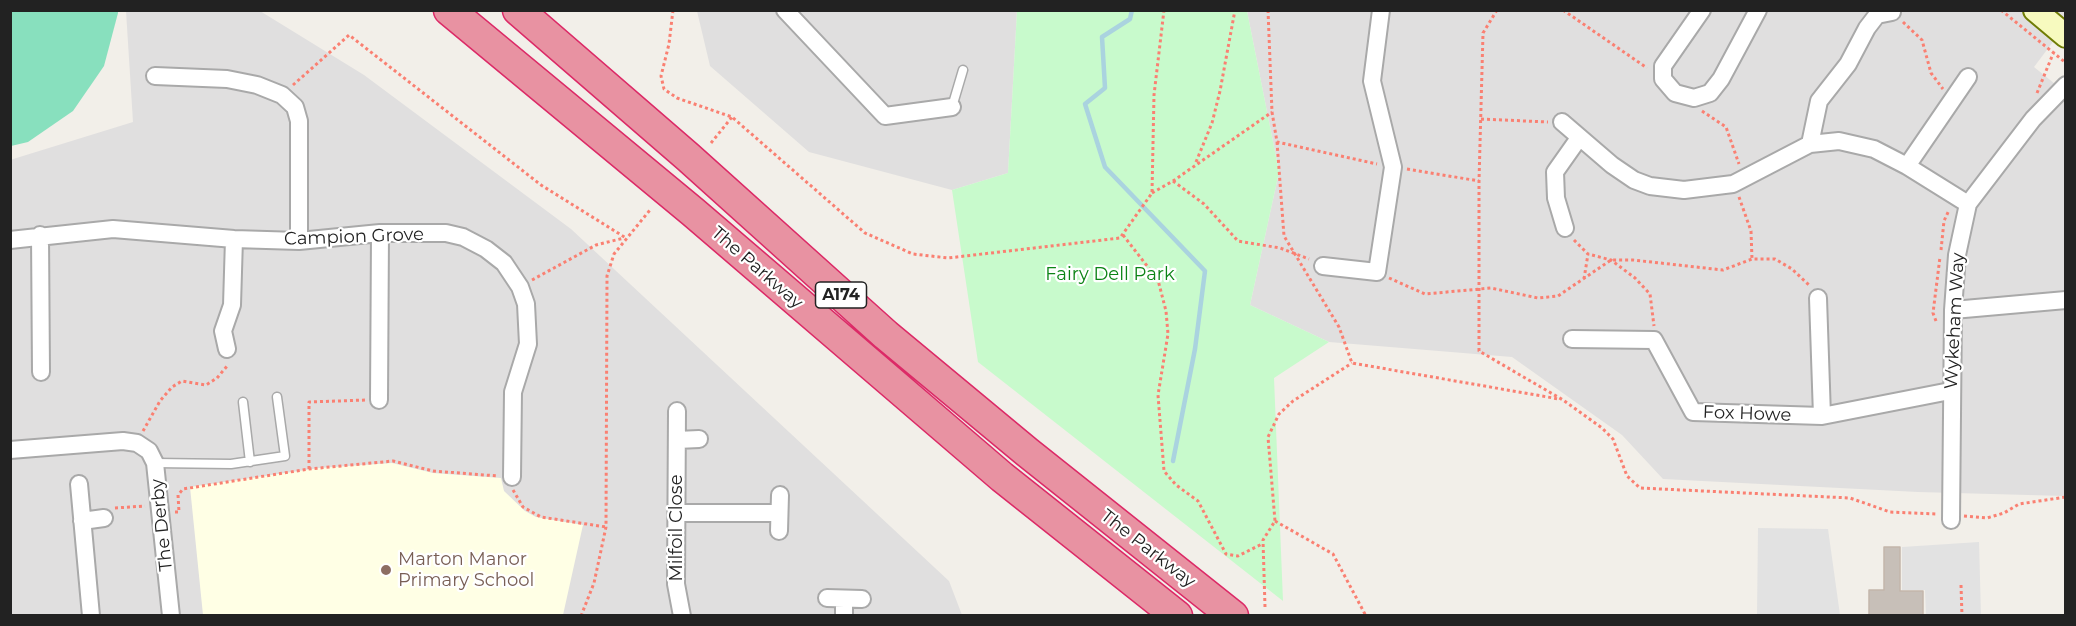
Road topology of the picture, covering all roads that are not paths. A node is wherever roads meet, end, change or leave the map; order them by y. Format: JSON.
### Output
{"nodes":[{"id":1,"x":437,"y":10,"type":"edge"},
{"id":2,"x":449,"y":10,"type":"edge"},
{"id":3,"x":518,"y":10,"type":"edge"},
{"id":4,"x":785,"y":10,"type":"edge"},
{"id":5,"x":1381,"y":10,"type":"edge"},
{"id":6,"x":1702,"y":10,"type":"edge"},
{"id":7,"x":1758,"y":10,"type":"edge"},
{"id":8,"x":2035,"y":10,"type":"edge"},
{"id":9,"x":1892,"y":12,"type":"road end"},
{"id":10,"x":2066,"y":36,"type":"edge"},
{"id":11,"x":501,"y":52,"type":"junction"},
{"id":12,"x":963,"y":70,"type":"dead end"},
{"id":13,"x":155,"y":76,"type":"dead end"},
{"id":14,"x":1968,"y":77,"type":"dead end"},
{"id":15,"x":2066,"y":86,"type":"edge"},
{"id":16,"x":952,"y":107,"type":"joint"},
{"id":17,"x":1562,"y":122,"type":"road end"},
{"id":18,"x":1579,"y":138,"type":"junction"},
{"id":19,"x":1810,"y":144,"type":"junction"},
{"id":20,"x":1907,"y":166,"type":"junction"},
{"id":21,"x":1968,"y":204,"type":"junction"},
{"id":22,"x":1565,"y":228,"type":"road end"},
{"id":23,"x":380,"y":233,"type":"junction"},
{"id":24,"x":40,"y":235,"type":"junction"},
{"id":25,"x":234,"y":239,"type":"junction"},
{"id":26,"x":10,"y":240,"type":"edge"},
{"id":27,"x":299,"y":241,"type":"junction"},
{"id":28,"x":1323,"y":266,"type":"dead end"},
{"id":29,"x":1818,"y":298,"type":"road end"},
{"id":30,"x":2066,"y":300,"type":"edge"},
{"id":31,"x":1953,"y":310,"type":"junction"},
{"id":32,"x":1572,"y":339,"type":"dead end"},
{"id":33,"x":227,"y":350,"type":"road end"},
{"id":34,"x":41,"y":372,"type":"dead end"},
{"id":35,"x":1950,"y":392,"type":"junction"},
{"id":36,"x":277,"y":397,"type":"dead end"},
{"id":37,"x":379,"y":400,"type":"road end"},
{"id":38,"x":243,"y":402,"type":"dead end"},
{"id":39,"x":677,"y":411,"type":"dead end"},
{"id":40,"x":1822,"y":416,"type":"junction"},
{"id":41,"x":699,"y":439,"type":"dead end"},
{"id":42,"x":677,"y":440,"type":"junction"},
{"id":43,"x":10,"y":450,"type":"edge"},
{"id":44,"x":250,"y":462,"type":"junction"},
{"id":45,"x":155,"y":463,"type":"junction"},
{"id":46,"x":512,"y":477,"type":"road end"},
{"id":47,"x":79,"y":484,"type":"dead end"},
{"id":48,"x":780,"y":495,"type":"dead end"},
{"id":49,"x":109,"y":513,"type":"road end"},
{"id":50,"x":677,"y":513,"type":"junction"},
{"id":51,"x":779,"y":513,"type":"junction"},
{"id":52,"x":1951,"y":518,"type":"road end"},
{"id":53,"x":82,"y":521,"type":"junction"},
{"id":54,"x":779,"y":531,"type":"dead end"},
{"id":55,"x":827,"y":598,"type":"dead end"},
{"id":56,"x":862,"y":599,"type":"dead end"},
{"id":57,"x":844,"y":607,"type":"edge"},
{"id":58,"x":91,"y":615,"type":"edge"},
{"id":59,"x":171,"y":615,"type":"edge"},
{"id":60,"x":682,"y":615,"type":"edge"},
{"id":61,"x":1178,"y":615,"type":"edge"},
{"id":62,"x":1233,"y":615,"type":"edge"}],
"edges":[{"from":1,"to":11,"type":"highway"},
{"from":2,"to":11,"type":"highway","name":"The Parkway","number":"A174"},
{"from":3,"to":62,"type":"highway","name":"The Parkway","number":"A174"},
{"from":4,"to":16,"type":"street"},
{"from":5,"to":28,"type":"street"},
{"from":6,"to":7,"type":"street"},
{"from":8,"to":10,"type":"street"},
{"from":9,"to":19,"type":"street"},
{"from":11,"to":61,"type":"highway","name":"The Parkway","number":"A174"},
{"from":12,"to":16,"type":"lane"},
{"from":13,"to":27,"type":"street"},
{"from":14,"to":20,"type":"street"},
{"from":15,"to":21,"type":"street","name":"Wykeham Way"},
{"from":17,"to":18,"type":"street"},
{"from":18,"to":19,"type":"street"},
{"from":18,"to":22,"type":"street"},
{"from":19,"to":20,"type":"street"},
{"from":20,"to":21,"type":"street"},
{"from":21,"to":31,"type":"street","name":"Wykeham Way"},
{"from":23,"to":27,"type":"street","name":"Campion Grove"},
{"from":23,"to":37,"type":"street"},
{"from":23,"to":46,"type":"street","name":"Campion Grove"},
{"from":24,"to":25,"type":"street","name":"Campion Grove"},
{"from":24,"to":26,"type":"street","name":"Campion Grove"},
{"from":24,"to":34,"type":"street"},
{"from":25,"to":27,"type":"street","name":"Campion Grove"},
{"from":25,"to":33,"type":"street"},
{"from":29,"to":40,"type":"street"},
{"from":30,"to":31,"type":"street"},
{"from":31,"to":35,"type":"street","name":"Wykeham Way"},
{"from":32,"to":40,"type":"street","name":"Fox Howe"},
{"from":35,"to":40,"type":"street","name":"Fox Howe"},
{"from":35,"to":52,"type":"street","name":"Wykeham Way"},
{"from":36,"to":44,"type":"lane"},
{"from":38,"to":44,"type":"lane"},
{"from":39,"to":42,"type":"street","name":"Milfoil Close"},
{"from":41,"to":42,"type":"street"},
{"from":42,"to":50,"type":"street","name":"Milfoil Close"},
{"from":43,"to":45,"type":"street","name":"The Derby"},
{"from":44,"to":45,"type":"lane"},
{"from":45,"to":59,"type":"street","name":"The Derby"},
{"from":47,"to":53,"type":"street"},
{"from":48,"to":51,"type":"street"},
{"from":49,"to":53,"type":"street"},
{"from":50,"to":51,"type":"street"},
{"from":50,"to":60,"type":"street","name":"Milfoil Close"},
{"from":51,"to":54,"type":"street"},
{"from":53,"to":58,"type":"street"},
{"from":55,"to":57,"type":"street"},
{"from":56,"to":57,"type":"street"}]}
